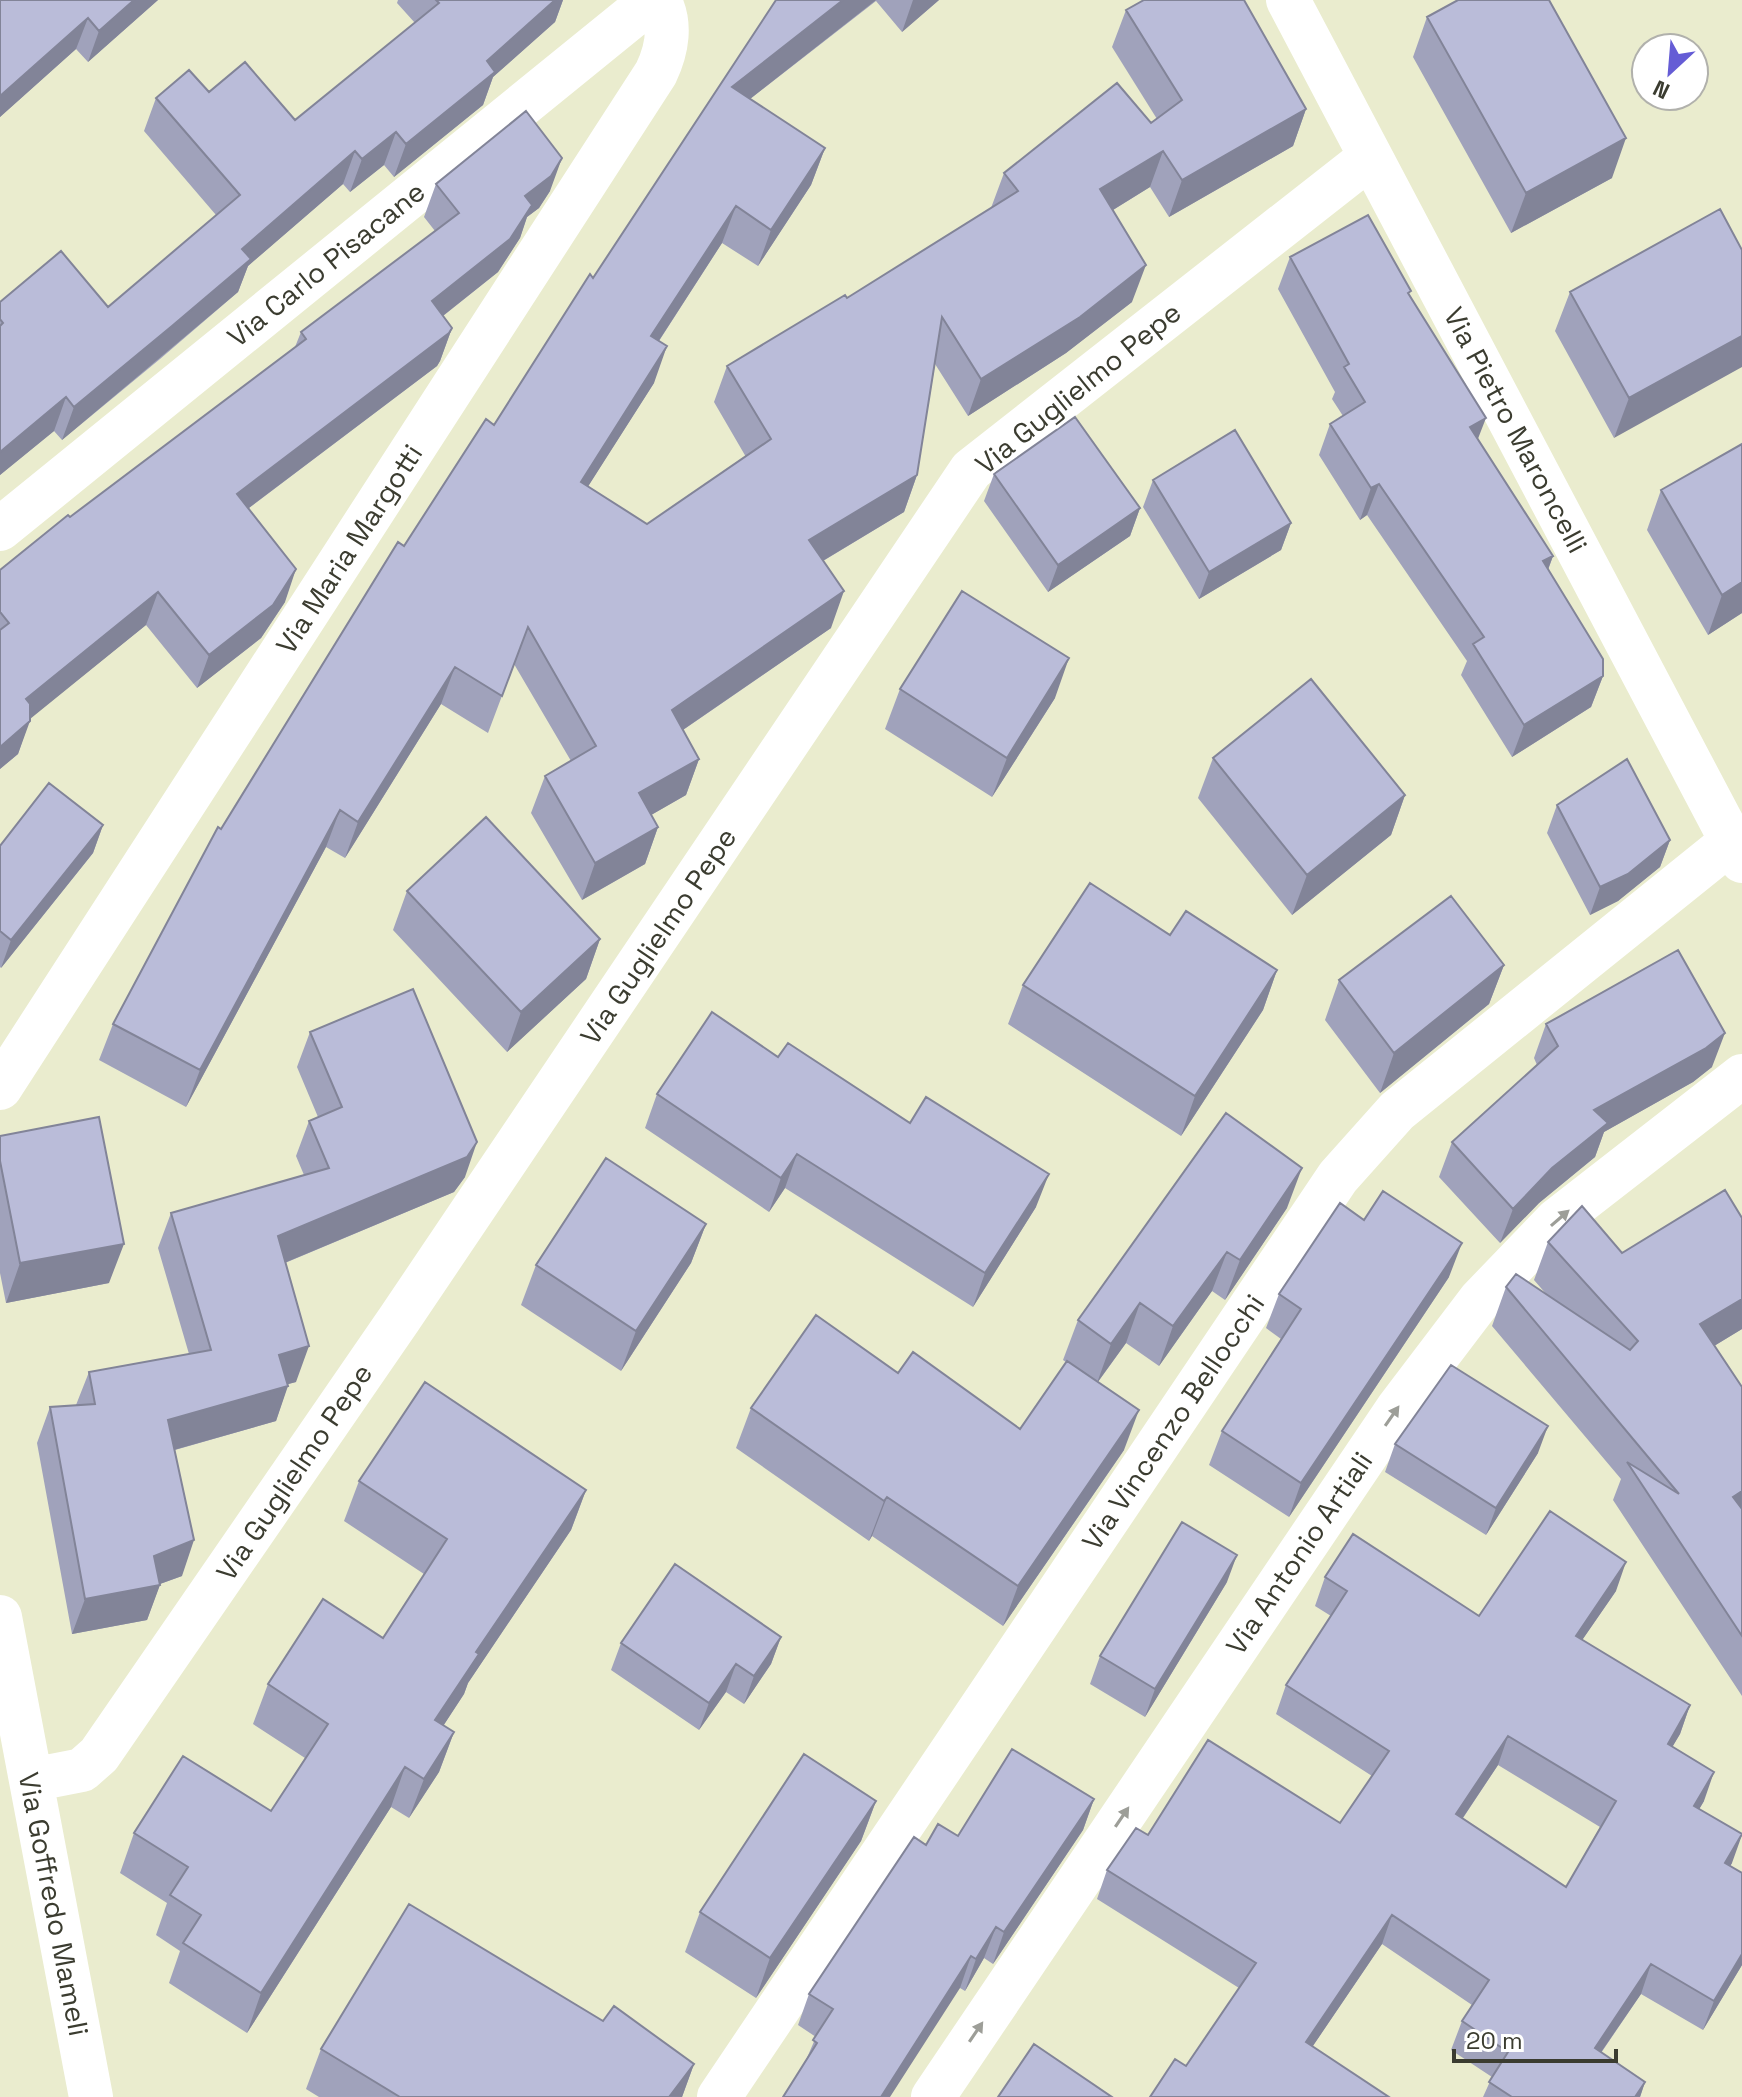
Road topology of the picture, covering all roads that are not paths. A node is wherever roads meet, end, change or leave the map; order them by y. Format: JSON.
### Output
{"nodes":[{"id":1,"x":652,"y":0,"type":"edge"},
{"id":2,"x":659,"y":0,"type":"edge"},
{"id":3,"x":1288,"y":0,"type":"edge"},
{"id":4,"x":1369,"y":158,"type":"junction"},
{"id":5,"x":0,"y":529,"type":"edge"},
{"id":6,"x":1733,"y":828,"type":"edge"},
{"id":7,"x":1742,"y":1076,"type":"edge"},
{"id":8,"x":0,"y":1088,"type":"edge"},
{"id":9,"x":0,"y":1617,"type":"edge"},
{"id":10,"x":31,"y":1780,"type":"junction"},
{"id":11,"x":91,"y":2097,"type":"edge"},
{"id":12,"x":719,"y":2097,"type":"edge"},
{"id":13,"x":933,"y":2097,"type":"edge"}],
"edges":[{"from":1,"to":5,"type":"street","name":"Via Carlo Pisacane"},
{"from":2,"to":8,"type":"street","name":"Via Maria Margotti"},
{"from":3,"to":4,"type":"street","name":"Via Pietro Maroncelli"},
{"from":4,"to":6,"type":"street","name":"Via Pietro Maroncelli"},
{"from":4,"to":10,"type":"street","name":"Via Guglielmo Pepe"},
{"from":6,"to":12,"type":"street","name":"Via Vincenzo Bellocchi"},
{"from":13,"to":7,"type":"street","name":"Via Antonio Artiali","one_way":true},
{"from":9,"to":10,"type":"street","name":"Via Goffredo Mameli"},
{"from":10,"to":11,"type":"street","name":"Via Goffredo Mameli"}]}
